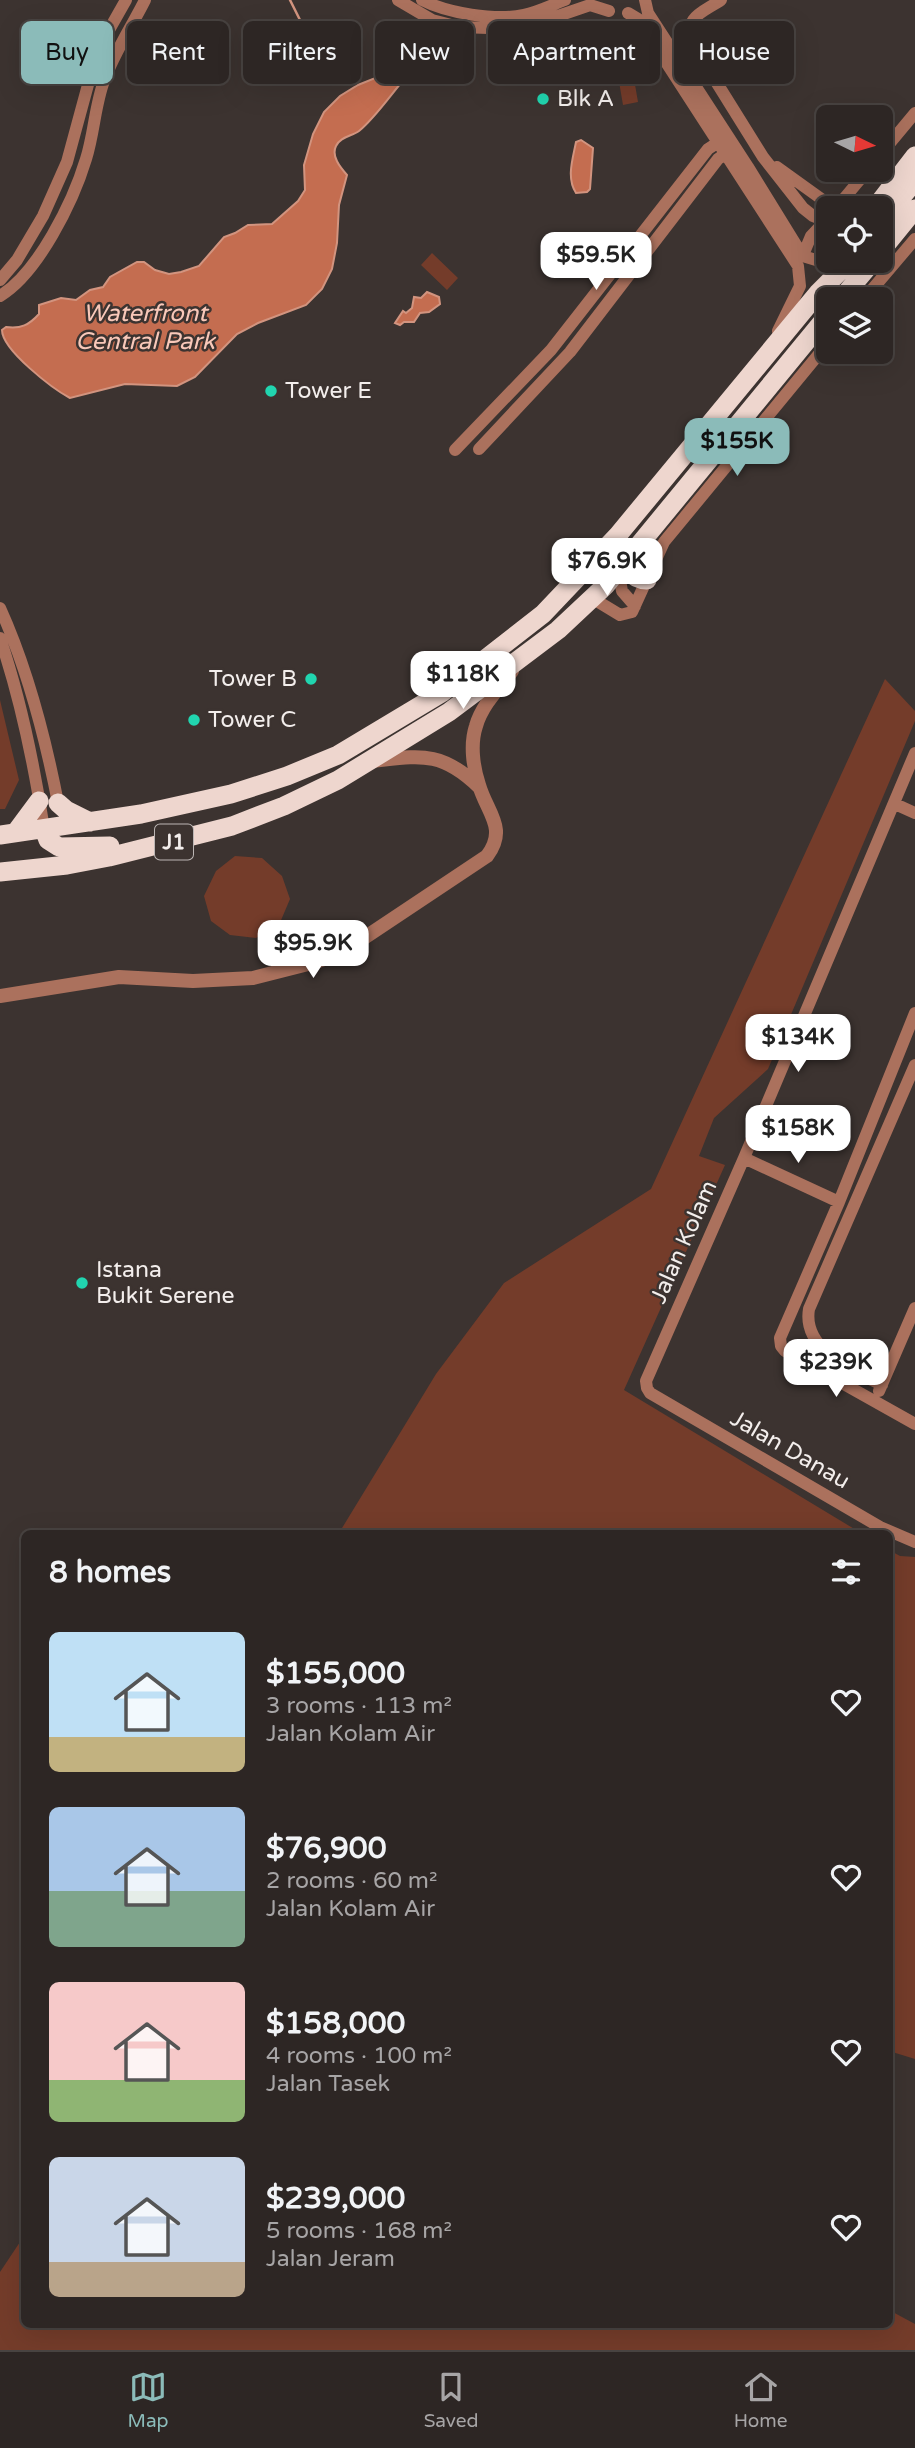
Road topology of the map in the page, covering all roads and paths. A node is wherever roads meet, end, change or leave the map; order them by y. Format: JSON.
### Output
{"nodes":[{"id":1,"x":126,"y":0,"type":"edge"},
{"id":2,"x":145,"y":0,"type":"edge"},
{"id":3,"x":398,"y":0,"type":"edge"},
{"id":4,"x":422,"y":0,"type":"edge"},
{"id":5,"x":565,"y":0,"type":"edge"},
{"id":6,"x":598,"y":0,"type":"edge"},
{"id":7,"x":645,"y":0,"type":"edge"},
{"id":8,"x":721,"y":0,"type":"edge"},
{"id":9,"x":435,"y":7,"type":"junction"},
{"id":10,"x":609,"y":11,"type":"junction"},
{"id":11,"x":628,"y":13,"type":"junction"},
{"id":12,"x":432,"y":20,"type":"junction"},
{"id":13,"x":915,"y":113,"type":"edge"},
{"id":14,"x":893,"y":139,"type":"edge"},
{"id":15,"x":727,"y":145,"type":"junction"},
{"id":16,"x":915,"y":156,"type":"edge"},
{"id":17,"x":763,"y":157,"type":"junction"},
{"id":18,"x":743,"y":170,"type":"junction"},
{"id":19,"x":915,"y":181,"type":"edge"},
{"id":20,"x":858,"y":182,"type":"edge"},
{"id":21,"x":818,"y":196,"type":"edge"},
{"id":22,"x":845,"y":196,"type":"edge"},
{"id":23,"x":883,"y":196,"type":"edge"},
{"id":24,"x":893,"y":207,"type":"edge"},
{"id":25,"x":915,"y":209,"type":"edge"},
{"id":26,"x":816,"y":217,"type":"edge"},
{"id":27,"x":816,"y":230,"type":"edge"},
{"id":28,"x":893,"y":235,"type":"edge"},
{"id":29,"x":915,"y":239,"type":"edge"},
{"id":30,"x":807,"y":257,"type":"junction"},
{"id":31,"x":816,"y":260,"type":"edge"},
{"id":32,"x":838,"y":273,"type":"edge"},
{"id":33,"x":863,"y":273,"type":"edge"},
{"id":34,"x":0,"y":280,"type":"edge"},
{"id":35,"x":824,"y":287,"type":"edge"},
{"id":36,"x":851,"y":287,"type":"edge"},
{"id":37,"x":874,"y":287,"type":"edge"},
{"id":38,"x":816,"y":295,"type":"edge"},
{"id":39,"x":0,"y":296,"type":"edge"},
{"id":40,"x":816,"y":330,"type":"edge"},
{"id":41,"x":816,"y":358,"type":"edge"},
{"id":42,"x":763,"y":360,"type":"junction"},
{"id":43,"x":479,"y":449,"type":"dead end"},
{"id":44,"x":455,"y":450,"type":"dead end"},
{"id":45,"x":623,"y":563,"type":"junction"},
{"id":46,"x":647,"y":580,"type":"junction"},
{"id":47,"x":592,"y":598,"type":"junction"},
{"id":48,"x":635,"y":606,"type":"junction"},
{"id":49,"x":0,"y":608,"type":"edge"},
{"id":50,"x":0,"y":638,"type":"edge"},
{"id":51,"x":524,"y":656,"type":"junction"},
{"id":52,"x":915,"y":753,"type":"edge"},
{"id":53,"x":368,"y":761,"type":"junction"},
{"id":54,"x":479,"y":787,"type":"junction"},
{"id":55,"x":49,"y":802,"type":"junction"},
{"id":56,"x":895,"y":804,"type":"junction"},
{"id":57,"x":915,"y":813,"type":"edge"},
{"id":58,"x":90,"y":822,"type":"junction"},
{"id":59,"x":53,"y":828,"type":"junction"},
{"id":60,"x":8,"y":834,"type":"edge"},
{"id":61,"x":198,"y":835,"type":"junction"},
{"id":62,"x":60,"y":847,"type":"junction"},
{"id":63,"x":0,"y":869,"type":"edge"},
{"id":64,"x":0,"y":996,"type":"edge"},
{"id":65,"x":915,"y":1013,"type":"edge"},
{"id":66,"x":902,"y":1045,"type":"junction"},
{"id":67,"x":915,"y":1051,"type":"edge"},
{"id":68,"x":915,"y":1065,"type":"edge"},
{"id":69,"x":744,"y":1158,"type":"junction"},
{"id":70,"x":839,"y":1202,"type":"junction"},
{"id":71,"x":915,"y":1308,"type":"edge"},
{"id":72,"x":882,"y":1385,"type":"junction"},
{"id":73,"x":647,"y":1388,"type":"joint"},
{"id":74,"x":874,"y":1402,"type":"junction"},
{"id":75,"x":915,"y":1424,"type":"edge"},
{"id":76,"x":887,"y":1530,"type":"edge"},
{"id":77,"x":893,"y":1533,"type":"edge"},
{"id":78,"x":915,"y":1542,"type":"edge"}],
"edges":[{"from":1,"to":34,"type":"street"},
{"from":2,"to":39,"type":"street"},
{"from":3,"to":12,"type":"street"},
{"from":4,"to":9,"type":"street"},
{"from":5,"to":9,"type":"street"},
{"from":6,"to":10,"type":"street"},
{"from":7,"to":11,"type":"street"},
{"from":7,"to":15,"type":"street"},
{"from":8,"to":17,"type":"street"},
{"from":9,"to":12,"type":"street"},
{"from":10,"to":11,"type":"street"},
{"from":10,"to":12,"type":"street"},
{"from":11,"to":15,"type":"street"},
{"from":13,"to":14,"type":"street"},
{"from":15,"to":18,"type":"street"},
{"from":15,"to":43,"type":"street"},
{"from":15,"to":44,"type":"street"},
{"from":16,"to":23,"type":"highway"},
{"from":17,"to":18,"type":"street"},
{"from":17,"to":21,"type":"street"},
{"from":17,"to":26,"type":"street"},
{"from":18,"to":30,"type":"street"},
{"from":18,"to":42,"type":"street"},
{"from":19,"to":24,"type":"highway"},
{"from":20,"to":22,"type":"street"},
{"from":25,"to":28,"type":"highway"},
{"from":27,"to":30,"type":"street"},
{"from":29,"to":37,"type":"street"},
{"from":30,"to":31,"type":"street"},
{"from":32,"to":35,"type":"highway","number":"J1"},
{"from":33,"to":36,"type":"highway"},
{"from":38,"to":42,"type":"highway","number":"J1"},
{"from":40,"to":45,"type":"highway","number":"J1"},
{"from":41,"to":46,"type":"street"},
{"from":42,"to":58,"type":"highway","number":"J1"},
{"from":45,"to":46,"type":"highway"},
{"from":45,"to":47,"type":"highway","number":"J1"},
{"from":45,"to":48,"type":"street"},
{"from":46,"to":48,"type":"street"},
{"from":47,"to":48,"type":"street"},
{"from":47,"to":51,"type":"highway","number":"J1"},
{"from":49,"to":55,"type":"street"},
{"from":50,"to":55,"type":"street"},
{"from":51,"to":53,"type":"highway","number":"J1"},
{"from":51,"to":54,"type":"street"},
{"from":52,"to":56,"type":"street","name":"Jalan Kolam"},
{"from":53,"to":54,"type":"street"},
{"from":53,"to":61,"type":"highway","number":"J1"},
{"from":54,"to":64,"type":"street"},
{"from":55,"to":58,"type":"highway"},
{"from":55,"to":59,"type":"street"},
{"from":55,"to":59,"type":"street"},
{"from":55,"to":60,"type":"highway"},
{"from":56,"to":57,"type":"street"},
{"from":56,"to":69,"type":"street","name":"Jalan Kolam"},
{"from":58,"to":59,"type":"highway","number":"J1"},
{"from":59,"to":60,"type":"highway","number":"J1"},
{"from":59,"to":62,"type":"highway"},
{"from":61,"to":62,"type":"highway"},
{"from":61,"to":63,"type":"highway","number":"J1"},
{"from":62,"to":63,"type":"highway"},
{"from":65,"to":66,"type":"street"},
{"from":66,"to":67,"type":"street"},
{"from":66,"to":70,"type":"street"},
{"from":68,"to":72,"type":"street"},
{"from":69,"to":70,"type":"street"},
{"from":69,"to":73,"type":"street","name":"Jalan Kolam"},
{"from":70,"to":74,"type":"street"},
{"from":71,"to":72,"type":"street"},
{"from":72,"to":74,"type":"street"},
{"from":73,"to":76,"type":"street","name":"Jalan Danau"},
{"from":74,"to":75,"type":"street"},
{"from":77,"to":78,"type":"street","name":"Jalan Danau"}]}
